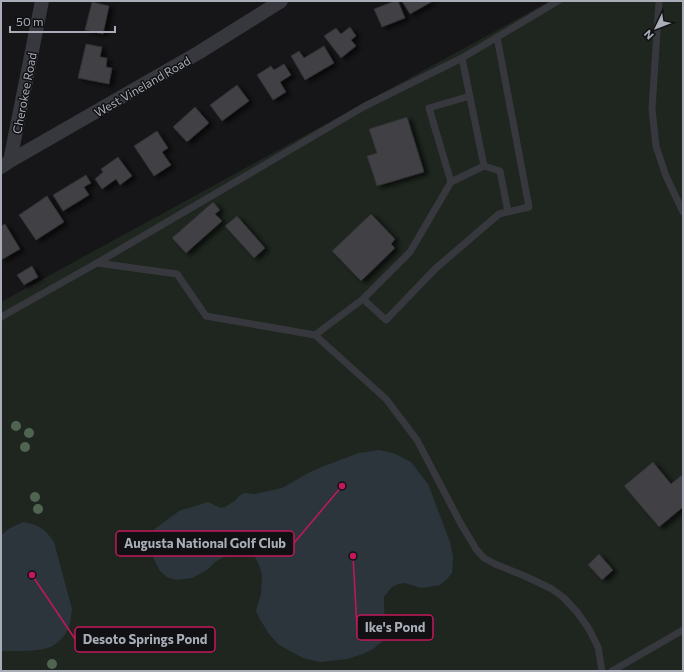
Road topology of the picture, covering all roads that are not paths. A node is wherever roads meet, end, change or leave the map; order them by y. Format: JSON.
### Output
{"nodes":[{"id":1,"x":42,"y":1,"type":"edge"},
{"id":2,"x":281,"y":1,"type":"edge"},
{"id":3,"x":558,"y":1,"type":"edge"},
{"id":4,"x":658,"y":1,"type":"edge"},
{"id":5,"x":497,"y":37,"type":"junction"},
{"id":6,"x":462,"y":58,"type":"junction"},
{"id":7,"x":470,"y":96,"type":"junction"},
{"id":8,"x":6,"y":164,"type":"edge"},
{"id":9,"x":484,"y":166,"type":"junction"},
{"id":10,"x":451,"y":182,"type":"junction"},
{"id":11,"x":508,"y":212,"type":"junction"},
{"id":12,"x":683,"y":212,"type":"edge"},
{"id":13,"x":97,"y":263,"type":"junction"},
{"id":14,"x":363,"y":299,"type":"junction"},
{"id":15,"x":1,"y":317,"type":"edge"},
{"id":16,"x":315,"y":335,"type":"junction"},
{"id":17,"x":683,"y":630,"type":"edge"},
{"id":18,"x":602,"y":671,"type":"edge"},
{"id":19,"x":612,"y":671,"type":"edge"}],
"edges":[{"from":1,"to":8,"type":"street","name":"Cherokee Road"},
{"from":2,"to":8,"type":"street","name":"West Vineland Road"},
{"from":3,"to":5,"type":"lane"},
{"from":4,"to":12,"type":"lane"},
{"from":5,"to":6,"type":"lane"},
{"from":5,"to":11,"type":"lane"},
{"from":6,"to":7,"type":"lane"},
{"from":6,"to":13,"type":"lane"},
{"from":7,"to":9,"type":"lane"},
{"from":7,"to":10,"type":"lane"},
{"from":9,"to":10,"type":"lane"},
{"from":9,"to":11,"type":"lane"},
{"from":10,"to":14,"type":"lane"},
{"from":11,"to":14,"type":"lane"},
{"from":13,"to":15,"type":"lane"},
{"from":13,"to":16,"type":"lane"},
{"from":14,"to":16,"type":"lane"},
{"from":16,"to":18,"type":"lane"},
{"from":17,"to":19,"type":"lane"}]}
